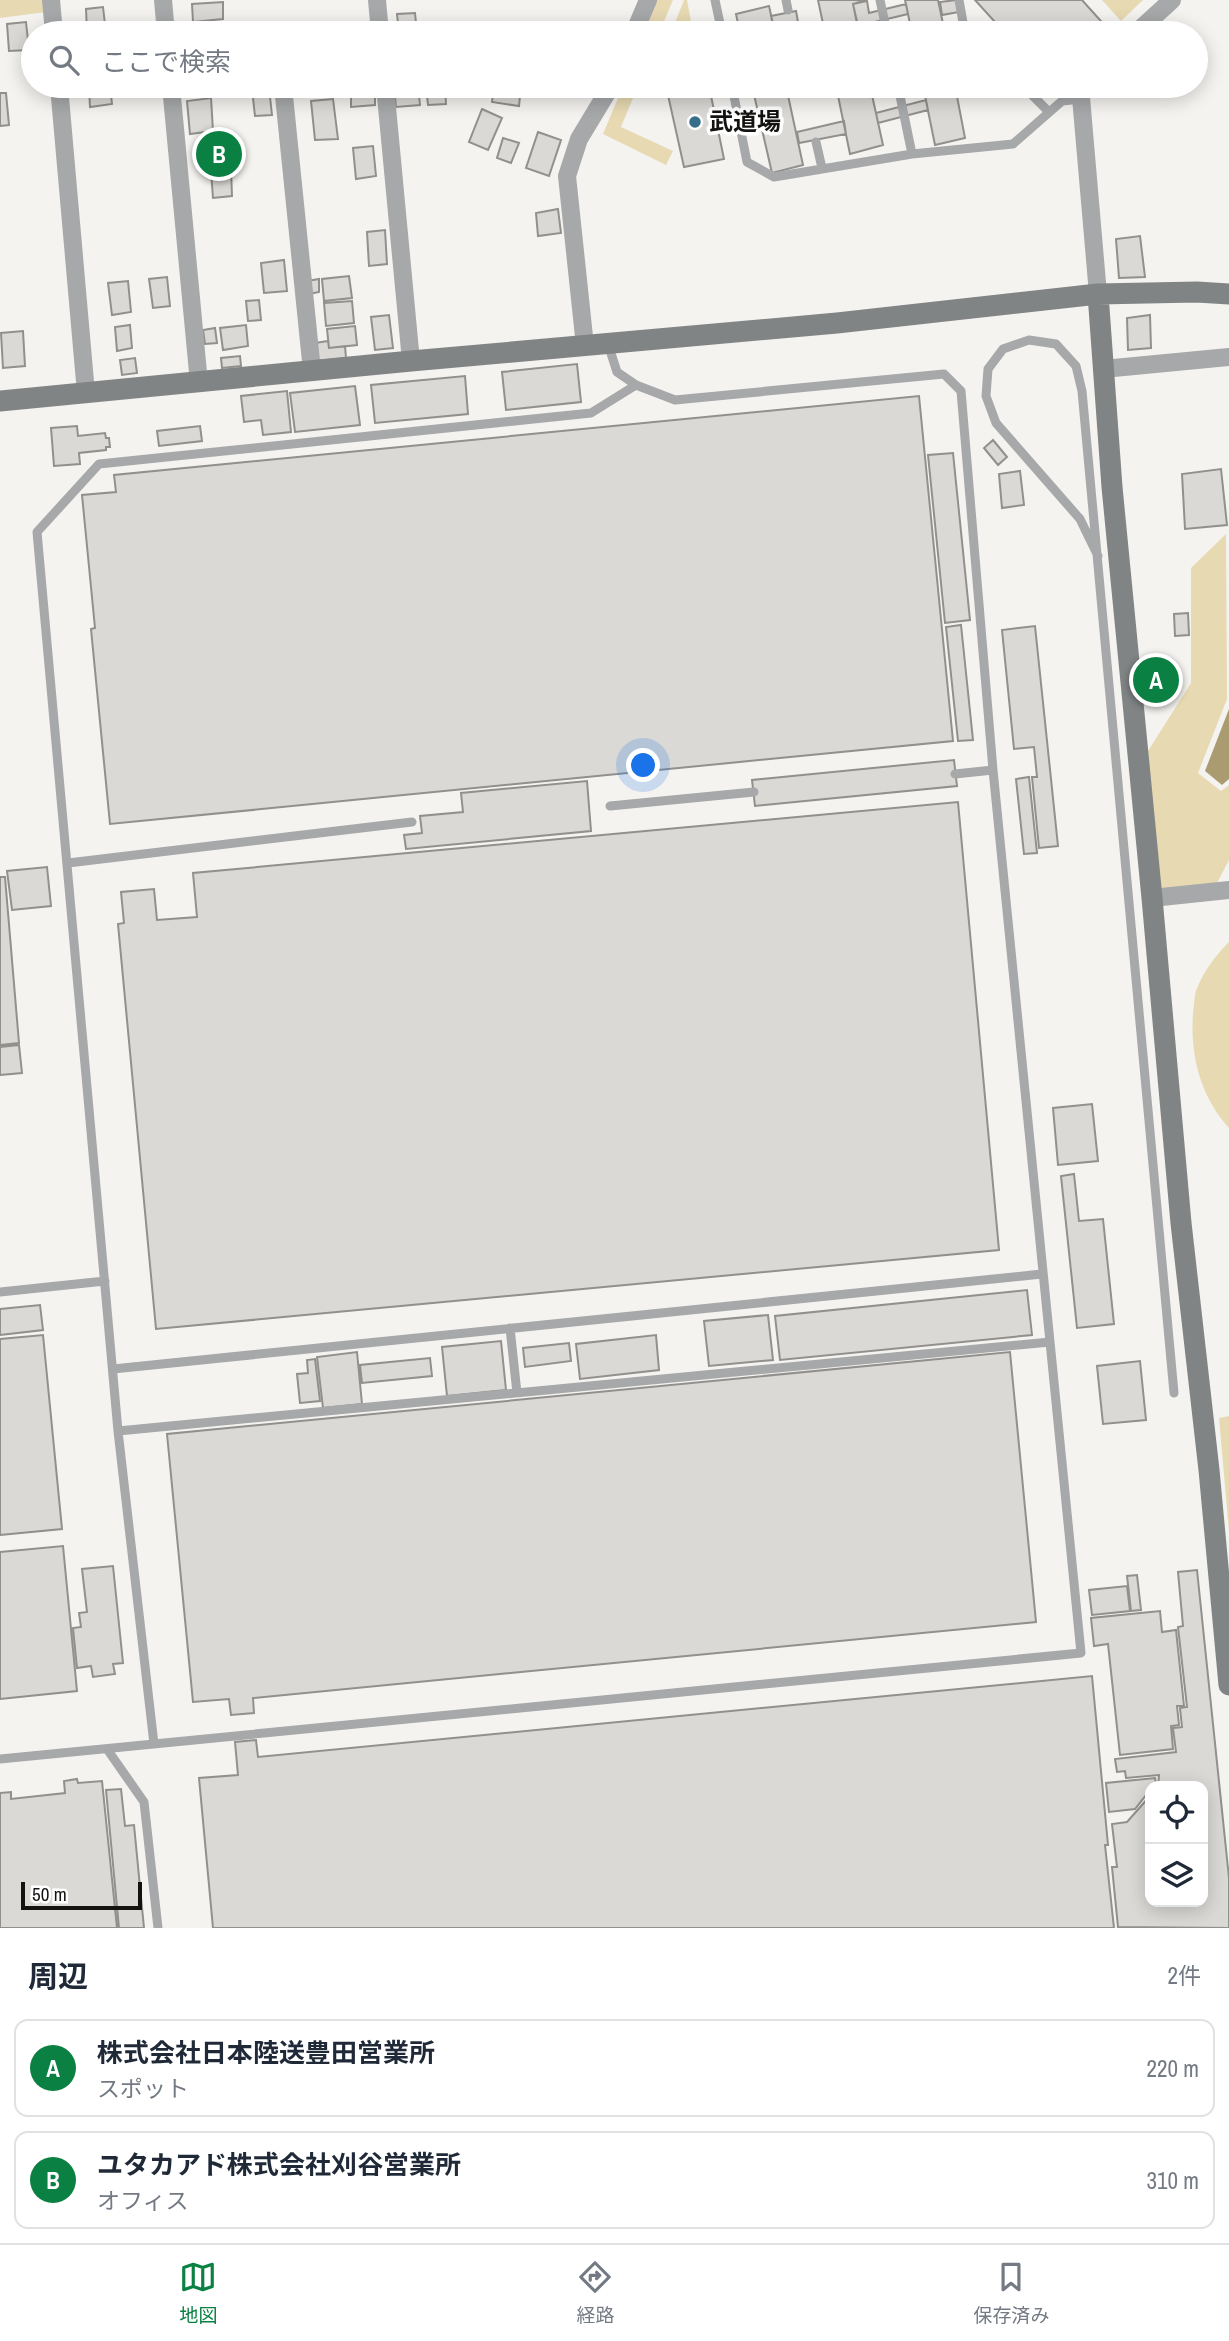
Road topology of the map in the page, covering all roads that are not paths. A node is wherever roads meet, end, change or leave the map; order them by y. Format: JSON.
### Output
{"nodes":[{"id":1,"x":51,"y":0,"type":"edge"},
{"id":2,"x":163,"y":0,"type":"edge"},
{"id":3,"x":377,"y":0,"type":"edge"},
{"id":4,"x":648,"y":0,"type":"edge"},
{"id":5,"x":715,"y":0,"type":"edge"},
{"id":6,"x":880,"y":0,"type":"edge"},
{"id":7,"x":959,"y":0,"type":"edge"},
{"id":8,"x":1172,"y":0,"type":"edge"},
{"id":9,"x":53,"y":21,"type":"edge"},
{"id":10,"x":165,"y":21,"type":"edge"},
{"id":11,"x":379,"y":21,"type":"edge"},
{"id":12,"x":639,"y":21,"type":"edge"},
{"id":13,"x":719,"y":21,"type":"edge"},
{"id":14,"x":884,"y":21,"type":"edge"},
{"id":15,"x":963,"y":21,"type":"edge"},
{"id":16,"x":1149,"y":21,"type":"edge"},
{"id":17,"x":60,"y":98,"type":"edge"},
{"id":18,"x":172,"y":98,"type":"edge"},
{"id":19,"x":284,"y":98,"type":"edge"},
{"id":20,"x":386,"y":98,"type":"edge"},
{"id":21,"x":600,"y":98,"type":"edge"},
{"id":22,"x":734,"y":98,"type":"edge"},
{"id":23,"x":900,"y":98,"type":"edge"},
{"id":24,"x":1035,"y":98,"type":"edge"},
{"id":25,"x":1068,"y":98,"type":"edge"},
{"id":26,"x":1082,"y":98,"type":"edge"},
{"id":27,"x":1049,"y":112,"type":"junction"},
{"id":28,"x":816,"y":142,"type":"dead end"},
{"id":29,"x":912,"y":154,"type":"junction"},
{"id":30,"x":822,"y":169,"type":"junction"},
{"id":31,"x":1229,"y":294,"type":"edge"},
{"id":32,"x":1098,"y":295,"type":"junction"},
{"id":33,"x":608,"y":344,"type":"junction"},
{"id":34,"x":585,"y":346,"type":"junction"},
{"id":35,"x":1229,"y":357,"type":"edge"},
{"id":36,"x":411,"y":361,"type":"junction"},
{"id":37,"x":1103,"y":369,"type":"junction"},
{"id":38,"x":312,"y":371,"type":"junction"},
{"id":39,"x":199,"y":383,"type":"junction"},
{"id":40,"x":636,"y":385,"type":"junction"},
{"id":41,"x":86,"y":393,"type":"junction"},
{"id":42,"x":0,"y":401,"type":"edge"},
{"id":43,"x":1098,"y":556,"type":"junction"},
{"id":44,"x":993,"y":770,"type":"junction"},
{"id":45,"x":955,"y":774,"type":"dead end"},
{"id":46,"x":754,"y":792,"type":"dead end"},
{"id":47,"x":610,"y":806,"type":"dead end"},
{"id":48,"x":412,"y":822,"type":"dead end"},
{"id":49,"x":68,"y":863,"type":"junction"},
{"id":50,"x":1229,"y":890,"type":"edge"},
{"id":51,"x":1152,"y":898,"type":"junction"},
{"id":52,"x":1042,"y":1273,"type":"junction"},
{"id":53,"x":105,"y":1281,"type":"junction"},
{"id":54,"x":0,"y":1292,"type":"edge"},
{"id":55,"x":510,"y":1328,"type":"junction"},
{"id":56,"x":1050,"y":1342,"type":"junction"},
{"id":57,"x":113,"y":1369,"type":"junction"},
{"id":58,"x":517,"y":1393,"type":"junction"},
{"id":59,"x":1174,"y":1393,"type":"dead end"},
{"id":60,"x":118,"y":1431,"type":"junction"},
{"id":61,"x":1229,"y":1685,"type":"edge"},
{"id":62,"x":153,"y":1744,"type":"junction"},
{"id":63,"x":107,"y":1749,"type":"junction"},
{"id":64,"x":0,"y":1759,"type":"edge"},
{"id":65,"x":158,"y":1928,"type":"edge"}],
"edges":[{"from":1,"to":9,"type":"street"},
{"from":2,"to":10,"type":"street"},
{"from":3,"to":11,"type":"street"},
{"from":4,"to":12,"type":"street"},
{"from":5,"to":13,"type":"lane"},
{"from":6,"to":14,"type":"lane"},
{"from":7,"to":15,"type":"lane"},
{"from":8,"to":16,"type":"street"},
{"from":17,"to":41,"type":"street"},
{"from":18,"to":39,"type":"street"},
{"from":19,"to":38,"type":"street"},
{"from":20,"to":36,"type":"street"},
{"from":21,"to":34,"type":"street"},
{"from":22,"to":30,"type":"lane"},
{"from":23,"to":29,"type":"lane"},
{"from":24,"to":27,"type":"lane"},
{"from":25,"to":27,"type":"lane"},
{"from":26,"to":32,"type":"street"},
{"from":27,"to":29,"type":"lane"},
{"from":28,"to":30,"type":"lane"},
{"from":29,"to":30,"type":"lane"},
{"from":31,"to":32,"type":"street"},
{"from":32,"to":33,"type":"street"},
{"from":32,"to":37,"type":"street"},
{"from":33,"to":34,"type":"street"},
{"from":33,"to":40,"type":"lane"},
{"from":34,"to":36,"type":"street"},
{"from":35,"to":37,"type":"street"},
{"from":36,"to":38,"type":"street"},
{"from":37,"to":51,"type":"street"},
{"from":38,"to":39,"type":"street"},
{"from":39,"to":41,"type":"street"},
{"from":40,"to":44,"type":"lane"},
{"from":40,"to":49,"type":"lane"},
{"from":41,"to":42,"type":"street"},
{"from":43,"to":43,"type":"lane"},
{"from":43,"to":59,"type":"lane"},
{"from":44,"to":45,"type":"lane"},
{"from":44,"to":52,"type":"lane"},
{"from":46,"to":47,"type":"lane"},
{"from":48,"to":49,"type":"lane"},
{"from":49,"to":53,"type":"lane"},
{"from":50,"to":51,"type":"street"},
{"from":51,"to":61,"type":"street"},
{"from":52,"to":55,"type":"lane"},
{"from":52,"to":56,"type":"lane"},
{"from":53,"to":54,"type":"lane"},
{"from":53,"to":57,"type":"lane"},
{"from":55,"to":57,"type":"lane"},
{"from":55,"to":58,"type":"lane"},
{"from":56,"to":58,"type":"lane"},
{"from":56,"to":62,"type":"lane"},
{"from":57,"to":60,"type":"lane"},
{"from":58,"to":60,"type":"lane"},
{"from":60,"to":62,"type":"lane"},
{"from":62,"to":63,"type":"lane"},
{"from":63,"to":64,"type":"lane"},
{"from":63,"to":65,"type":"lane"}]}
